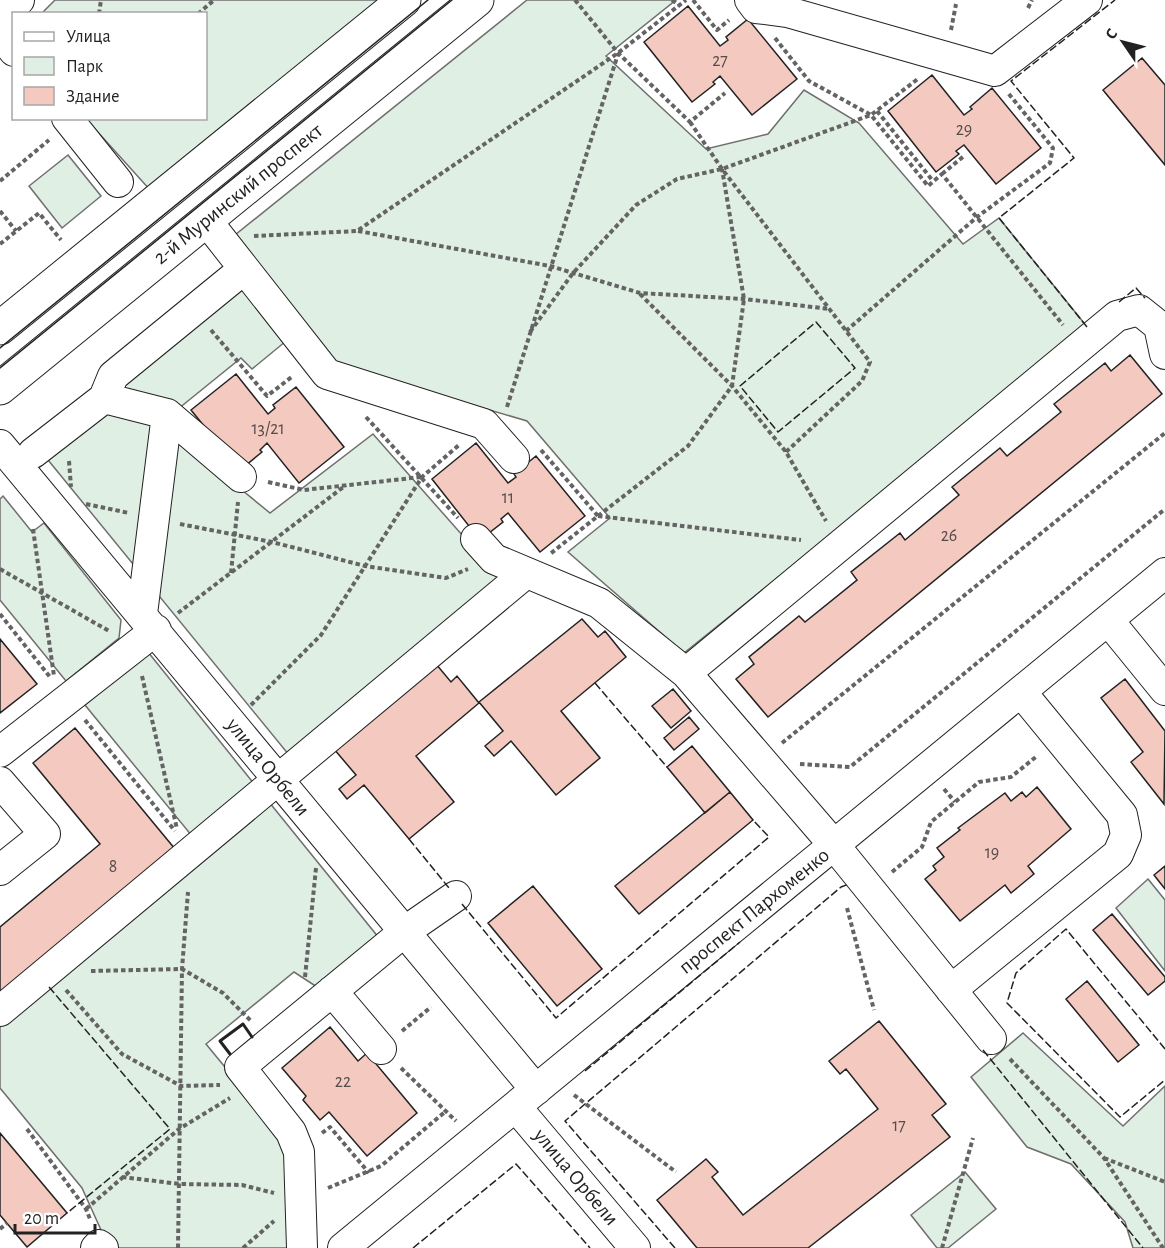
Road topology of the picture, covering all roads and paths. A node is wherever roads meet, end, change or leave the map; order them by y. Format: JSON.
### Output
{"nodes":[{"id":1,"x":19,"y":0,"type":"edge"},
{"id":2,"x":214,"y":0,"type":"edge"},
{"id":3,"x":404,"y":0,"type":"edge"},
{"id":4,"x":477,"y":0,"type":"edge"},
{"id":5,"x":575,"y":0,"type":"edge"},
{"id":6,"x":672,"y":0,"type":"edge"},
{"id":7,"x":686,"y":0,"type":"edge"},
{"id":8,"x":693,"y":0,"type":"edge"},
{"id":9,"x":1087,"y":0,"type":"edge"},
{"id":10,"x":753,"y":3,"type":"edge"},
{"id":11,"x":680,"y":5,"type":"junction"},
{"id":12,"x":200,"y":12,"type":"edge"},
{"id":13,"x":0,"y":18,"type":"edge"},
{"id":14,"x":0,"y":33,"type":"edge"},
{"id":15,"x":12,"y":48,"type":"edge"},
{"id":16,"x":618,"y":53,"type":"junction"},
{"id":17,"x":946,"y":55,"type":"junction"},
{"id":18,"x":994,"y":71,"type":"junction"},
{"id":19,"x":724,"y":93,"type":"dead end"},
{"id":20,"x":877,"y":111,"type":"junction"},
{"id":21,"x":871,"y":115,"type":"junction"},
{"id":22,"x":69,"y":121,"type":"edge"},
{"id":23,"x":690,"y":122,"type":"junction"},
{"id":24,"x":964,"y":156,"type":"dead end"},
{"id":25,"x":722,"y":169,"type":"junction"},
{"id":26,"x":942,"y":174,"type":"junction"},
{"id":27,"x":0,"y":181,"type":"edge"},
{"id":28,"x":933,"y":181,"type":"junction"},
{"id":29,"x":118,"y":182,"type":"dead end"},
{"id":30,"x":0,"y":211,"type":"edge"},
{"id":31,"x":977,"y":217,"type":"junction"},
{"id":32,"x":213,"y":229,"type":"junction"},
{"id":33,"x":16,"y":231,"type":"junction"},
{"id":34,"x":357,"y":231,"type":"junction"},
{"id":35,"x":61,"y":241,"type":"dead end"},
{"id":36,"x":0,"y":244,"type":"edge"},
{"id":37,"x":550,"y":266,"type":"junction"},
{"id":38,"x":244,"y":269,"type":"junction"},
{"id":39,"x":573,"y":273,"type":"junction"},
{"id":40,"x":640,"y":293,"type":"junction"},
{"id":41,"x":744,"y":299,"type":"junction"},
{"id":42,"x":830,"y":309,"type":"junction"},
{"id":43,"x":194,"y":310,"type":"junction"},
{"id":44,"x":0,"y":328,"type":"edge"},
{"id":45,"x":846,"y":331,"type":"junction"},
{"id":46,"x":530,"y":332,"type":"junction"},
{"id":47,"x":1080,"y":346,"type":"junction"},
{"id":48,"x":1165,"y":354,"type":"edge"},
{"id":49,"x":315,"y":359,"type":"junction"},
{"id":50,"x":732,"y":386,"type":"junction"},
{"id":51,"x":0,"y":388,"type":"edge"},
{"id":52,"x":104,"y":398,"type":"junction"},
{"id":53,"x":358,"y":409,"type":"dead end"},
{"id":54,"x":167,"y":414,"type":"junction"},
{"id":55,"x":1165,"y":433,"type":"edge"},
{"id":56,"x":498,"y":440,"type":"junction"},
{"id":57,"x":0,"y":445,"type":"edge"},
{"id":58,"x":786,"y":452,"type":"junction"},
{"id":59,"x":33,"y":453,"type":"dead end"},
{"id":60,"x":241,"y":477,"type":"junction"},
{"id":61,"x":422,"y":477,"type":"junction"},
{"id":62,"x":347,"y":485,"type":"junction"},
{"id":63,"x":82,"y":503,"type":"dead end"},
{"id":64,"x":1165,"y":509,"type":"edge"},
{"id":65,"x":598,"y":516,"type":"junction"},
{"id":66,"x":156,"y":519,"type":"junction"},
{"id":67,"x":32,"y":528,"type":"dead end"},
{"id":68,"x":235,"y":535,"type":"junction"},
{"id":69,"x":272,"y":542,"type":"junction"},
{"id":70,"x":840,"y":545,"type":"junction"},
{"id":71,"x":485,"y":549,"type":"junction"},
{"id":72,"x":365,"y":566,"type":"junction"},
{"id":73,"x":0,"y":569,"type":"edge"},
{"id":74,"x":231,"y":573,"type":"junction"},
{"id":75,"x":526,"y":573,"type":"junction"},
{"id":76,"x":1165,"y":573,"type":"edge"},
{"id":77,"x":42,"y":593,"type":"junction"},
{"id":78,"x":0,"y":614,"type":"edge"},
{"id":79,"x":1108,"y":620,"type":"junction"},
{"id":80,"x":144,"y":630,"type":"junction"},
{"id":81,"x":686,"y":673,"type":"junction"},
{"id":82,"x":1165,"y":690,"type":"edge"},
{"id":83,"x":1021,"y":692,"type":"junction"},
{"id":84,"x":68,"y":699,"type":"junction"},
{"id":85,"x":244,"y":711,"type":"dead end"},
{"id":86,"x":1058,"y":738,"type":"junction"},
{"id":87,"x":0,"y":752,"type":"edge"},
{"id":88,"x":760,"y":760,"type":"junction"},
{"id":89,"x":279,"y":779,"type":"junction"},
{"id":90,"x":0,"y":782,"type":"edge"},
{"id":91,"x":941,"y":786,"type":"dead end"},
{"id":92,"x":955,"y":802,"type":"junction"},
{"id":93,"x":320,"y":830,"type":"junction"},
{"id":94,"x":834,"y":845,"type":"junction"},
{"id":95,"x":191,"y":851,"type":"junction"},
{"id":96,"x":0,"y":870,"type":"edge"},
{"id":97,"x":857,"y":894,"type":"junction"},
{"id":98,"x":456,"y":896,"type":"dead end"},
{"id":99,"x":404,"y":932,"type":"junction"},
{"id":100,"x":182,"y":969,"type":"junction"},
{"id":101,"x":50,"y":972,"type":"junction"},
{"id":102,"x":452,"y":990,"type":"junction"},
{"id":103,"x":951,"y":990,"type":"junction"},
{"id":104,"x":332,"y":991,"type":"junction"},
{"id":105,"x":874,"y":1010,"type":"dead end"},
{"id":106,"x":0,"y":1011,"type":"edge"},
{"id":107,"x":300,"y":1017,"type":"junction"},
{"id":108,"x":271,"y":1041,"type":"junction"},
{"id":109,"x":997,"y":1046,"type":"joint"},
{"id":110,"x":381,"y":1048,"type":"junction"},
{"id":111,"x":253,"y":1084,"type":"junction"},
{"id":112,"x":181,"y":1086,"type":"junction"},
{"id":113,"x":570,"y":1092,"type":"dead end"},
{"id":114,"x":526,"y":1099,"type":"junction"},
{"id":115,"x":446,"y":1111,"type":"junction"},
{"id":116,"x":459,"y":1124,"type":"dead end"},
{"id":117,"x":27,"y":1129,"type":"dead end"},
{"id":118,"x":179,"y":1129,"type":"junction"},
{"id":119,"x":972,"y":1138,"type":"dead end"},
{"id":120,"x":299,"y":1152,"type":"junction"},
{"id":121,"x":1104,"y":1158,"type":"junction"},
{"id":122,"x":676,"y":1172,"type":"dead end"},
{"id":123,"x":369,"y":1173,"type":"junction"},
{"id":124,"x":122,"y":1177,"type":"junction"},
{"id":125,"x":1165,"y":1182,"type":"edge"},
{"id":126,"x":180,"y":1184,"type":"junction"},
{"id":127,"x":301,"y":1199,"type":"junction"},
{"id":128,"x":7,"y":1223,"type":"dead end"},
{"id":129,"x":0,"y":1229,"type":"edge"},
{"id":130,"x":96,"y":1248,"type":"edge"},
{"id":131,"x":103,"y":1248,"type":"edge"},
{"id":132,"x":178,"y":1248,"type":"edge"},
{"id":133,"x":302,"y":1248,"type":"edge"},
{"id":134,"x":343,"y":1248,"type":"edge"},
{"id":135,"x":635,"y":1248,"type":"edge"},
{"id":136,"x":942,"y":1248,"type":"edge"},
{"id":137,"x":1164,"y":1248,"type":"edge"}],
"edges":[{"from":1,"to":13,"type":"street"},
{"from":2,"to":12,"type":"path"},
{"from":3,"to":44,"type":"main road"},
{"from":4,"to":32,"type":"main road","name":"2-й Муринский проспект"},
{"from":5,"to":16,"type":"path"},
{"from":6,"to":11,"type":"path"},
{"from":7,"to":11,"type":"path"},
{"from":8,"to":10,"type":"path"},
{"from":9,"to":18,"type":"street"},
{"from":10,"to":17,"type":"street"},
{"from":10,"to":21,"type":"path"},
{"from":11,"to":16,"type":"path"},
{"from":14,"to":15,"type":"street"},
{"from":16,"to":23,"type":"path"},
{"from":16,"to":34,"type":"path"},
{"from":16,"to":37,"type":"path"},
{"from":17,"to":18,"type":"street"},
{"from":17,"to":20,"type":"path"},
{"from":18,"to":31,"type":"path"},
{"from":19,"to":23,"type":"path"},
{"from":20,"to":21,"type":"path"},
{"from":20,"to":28,"type":"path"},
{"from":21,"to":25,"type":"path"},
{"from":21,"to":28,"type":"path"},
{"from":22,"to":27,"type":"path"},
{"from":22,"to":29,"type":"street"},
{"from":23,"to":25,"type":"path"},
{"from":24,"to":26,"type":"path"},
{"from":25,"to":39,"type":"path"},
{"from":25,"to":41,"type":"path"},
{"from":25,"to":42,"type":"path"},
{"from":26,"to":28,"type":"path"},
{"from":26,"to":31,"type":"path"},
{"from":30,"to":33,"type":"path"},
{"from":31,"to":45,"type":"path"},
{"from":31,"to":47,"type":"path"},
{"from":32,"to":34,"type":"path"},
{"from":32,"to":38,"type":"street"},
{"from":32,"to":51,"type":"main road","name":"2-й Муринский проспект"},
{"from":33,"to":35,"type":"path"},
{"from":33,"to":36,"type":"path"},
{"from":34,"to":37,"type":"path"},
{"from":37,"to":39,"type":"path"},
{"from":37,"to":46,"type":"path"},
{"from":38,"to":43,"type":"street"},
{"from":38,"to":49,"type":"street"},
{"from":39,"to":40,"type":"path"},
{"from":39,"to":46,"type":"path"},
{"from":40,"to":41,"type":"path"},
{"from":40,"to":50,"type":"path"},
{"from":41,"to":42,"type":"path"},
{"from":41,"to":50,"type":"path"},
{"from":42,"to":45,"type":"path"},
{"from":43,"to":49,"type":"path"},
{"from":43,"to":52,"type":"street"},
{"from":45,"to":58,"type":"path"},
{"from":46,"to":56,"type":"path"},
{"from":47,"to":48,"type":"street"},
{"from":47,"to":70,"type":"street"},
{"from":49,"to":56,"type":"street"},
{"from":50,"to":58,"type":"path"},
{"from":50,"to":65,"type":"path"},
{"from":52,"to":54,"type":"street"},
{"from":52,"to":59,"type":"street"},
{"from":53,"to":61,"type":"path"},
{"from":54,"to":60,"type":"street"},
{"from":54,"to":66,"type":"street"},
{"from":55,"to":88,"type":"path"},
{"from":56,"to":61,"type":"path"},
{"from":56,"to":65,"type":"path"},
{"from":57,"to":80,"type":"street","name":"улица Орбели"},
{"from":58,"to":70,"type":"path"},
{"from":60,"to":62,"type":"path"},
{"from":60,"to":68,"type":"path"},
{"from":61,"to":62,"type":"path"},
{"from":61,"to":71,"type":"path"},
{"from":61,"to":72,"type":"path"},
{"from":62,"to":69,"type":"path"},
{"from":63,"to":66,"type":"path"},
{"from":64,"to":88,"type":"path"},
{"from":65,"to":70,"type":"path"},
{"from":65,"to":75,"type":"path"},
{"from":66,"to":68,"type":"path"},
{"from":66,"to":80,"type":"street"},
{"from":67,"to":77,"type":"path"},
{"from":68,"to":69,"type":"path"},
{"from":68,"to":74,"type":"path"},
{"from":69,"to":72,"type":"path"},
{"from":69,"to":74,"type":"path"},
{"from":70,"to":81,"type":"street"},
{"from":71,"to":72,"type":"path"},
{"from":71,"to":75,"type":"street"},
{"from":72,"to":85,"type":"path"},
{"from":73,"to":77,"type":"path"},
{"from":74,"to":80,"type":"path"},
{"from":75,"to":81,"type":"street"},
{"from":75,"to":89,"type":"street"},
{"from":76,"to":79,"type":"street","name":"проспект Пархоменко"},
{"from":77,"to":78,"type":"path"},
{"from":77,"to":80,"type":"path"},
{"from":79,"to":82,"type":"street"},
{"from":79,"to":83,"type":"street","name":"проспект Пархоменко"},
{"from":80,"to":84,"type":"street"},
{"from":80,"to":84,"type":"path"},
{"from":80,"to":89,"type":"street","name":"улица Орбели"},
{"from":81,"to":88,"type":"street"},
{"from":83,"to":86,"type":"street"},
{"from":83,"to":94,"type":"street","name":"проспект Пархоменко"},
{"from":84,"to":87,"type":"street"},
{"from":86,"to":92,"type":"path"},
{"from":86,"to":103,"type":"street"},
{"from":88,"to":94,"type":"street"},
{"from":89,"to":93,"type":"street","name":"улица Орбели"},
{"from":89,"to":95,"type":"street"},
{"from":90,"to":96,"type":"street"},
{"from":91,"to":92,"type":"path"},
{"from":92,"to":97,"type":"path"},
{"from":93,"to":99,"type":"street","name":"улица Орбели"},
{"from":93,"to":107,"type":"path"},
{"from":94,"to":97,"type":"street"},
{"from":94,"to":114,"type":"street","name":"проспект Пархоменко"},
{"from":95,"to":100,"type":"path"},
{"from":95,"to":101,"type":"street"},
{"from":97,"to":103,"type":"street"},
{"from":97,"to":105,"type":"path"},
{"from":98,"to":99,"type":"street"},
{"from":99,"to":102,"type":"street","name":"улица Орбели"},
{"from":99,"to":104,"type":"street"},
{"from":100,"to":101,"type":"path"},
{"from":100,"to":108,"type":"path"},
{"from":100,"to":112,"type":"path"},
{"from":101,"to":106,"type":"street"},
{"from":101,"to":112,"type":"path"},
{"from":102,"to":110,"type":"path"},
{"from":102,"to":114,"type":"street","name":"улица Орбели"},
{"from":103,"to":109,"type":"street"},
{"from":104,"to":107,"type":"street"},
{"from":104,"to":110,"type":"street"},
{"from":107,"to":108,"type":"street"},
{"from":108,"to":111,"type":"street"},
{"from":109,"to":121,"type":"path"},
{"from":110,"to":115,"type":"path"},
{"from":111,"to":112,"type":"path"},
{"from":111,"to":118,"type":"path"},
{"from":111,"to":120,"type":"street"},
{"from":112,"to":118,"type":"path"},
{"from":113,"to":122,"type":"path"},
{"from":114,"to":134,"type":"street","name":"проспект Пархоменко"},
{"from":114,"to":135,"type":"street","name":"улица Орбели"},
{"from":115,"to":116,"type":"path"},
{"from":115,"to":123,"type":"path"},
{"from":117,"to":124,"type":"path"},
{"from":118,"to":124,"type":"path"},
{"from":118,"to":126,"type":"path"},
{"from":119,"to":136,"type":"path"},
{"from":120,"to":123,"type":"path"},
{"from":120,"to":127,"type":"street"},
{"from":121,"to":125,"type":"path"},
{"from":121,"to":137,"type":"path"},
{"from":123,"to":127,"type":"path"},
{"from":124,"to":126,"type":"path"},
{"from":126,"to":127,"type":"path"},
{"from":126,"to":132,"type":"path"},
{"from":127,"to":133,"type":"street"},
{"from":128,"to":129,"type":"path"},
{"from":130,"to":131,"type":"street"}]}
